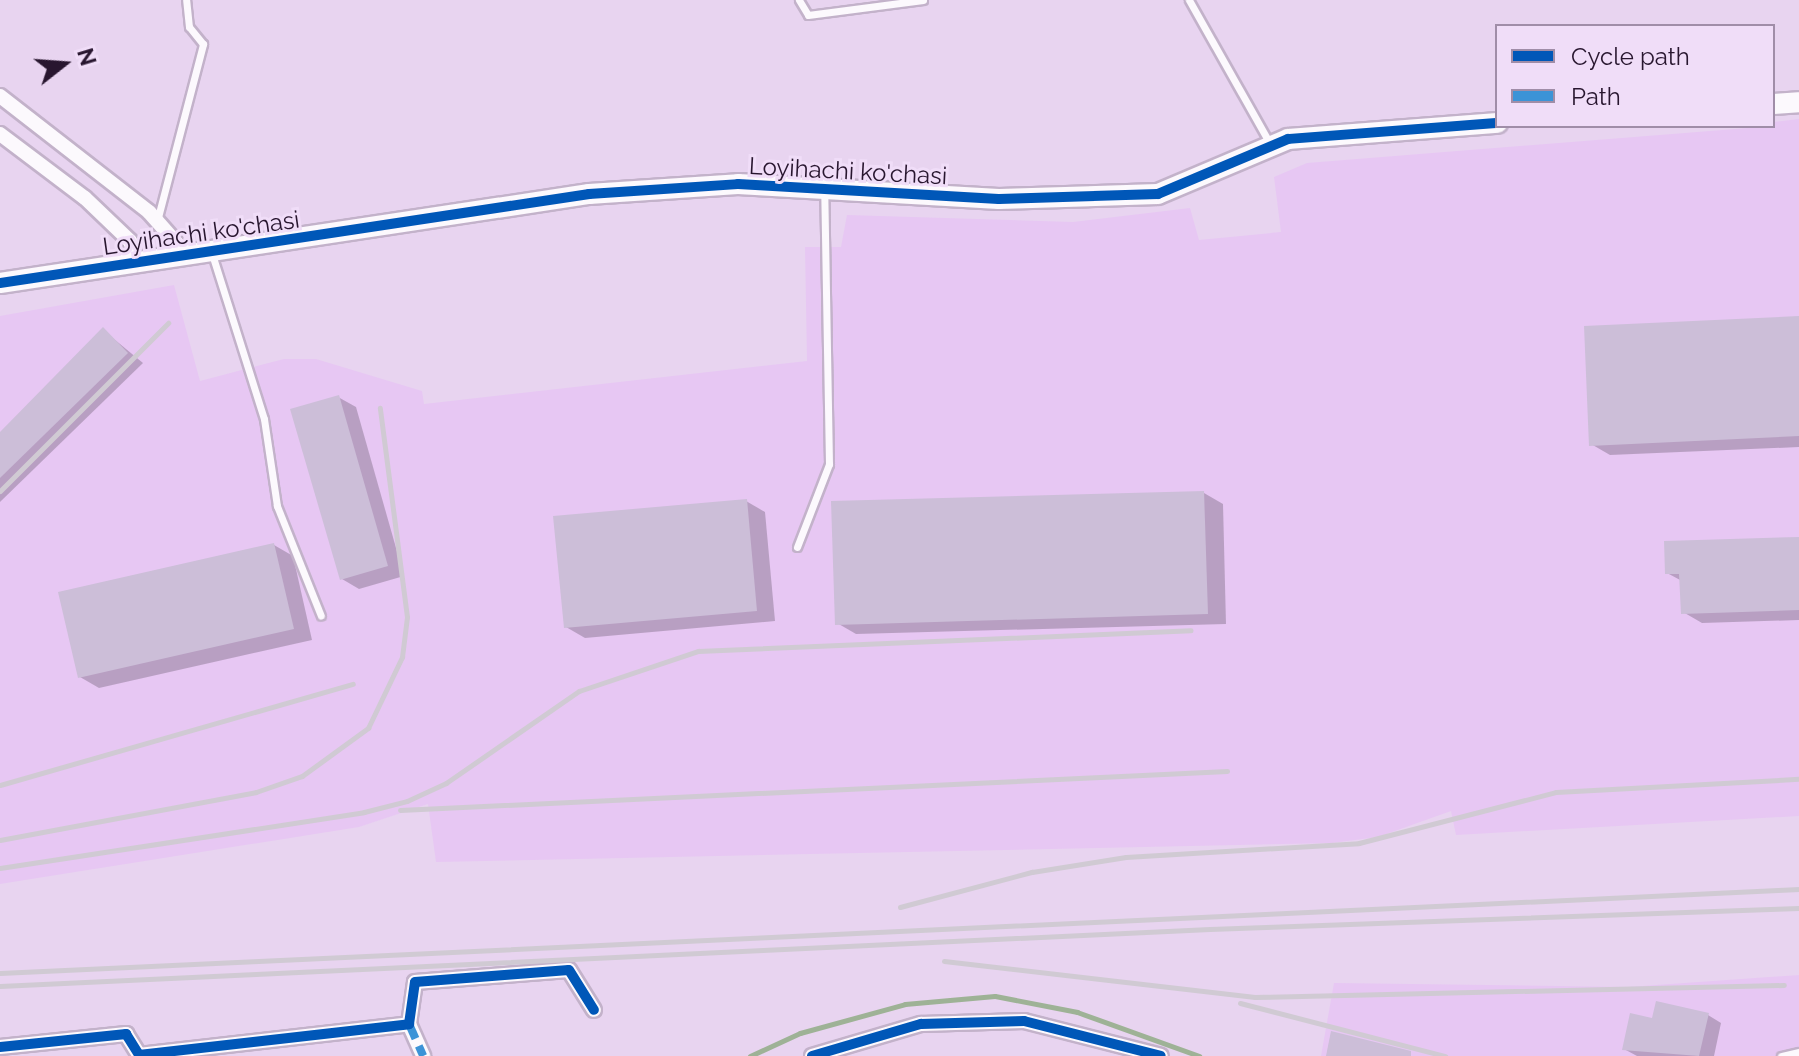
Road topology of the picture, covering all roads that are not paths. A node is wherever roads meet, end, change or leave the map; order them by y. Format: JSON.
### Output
{"nodes":[{"id":1,"x":186,"y":0,"type":"edge"},
{"id":2,"x":799,"y":0,"type":"edge"},
{"id":3,"x":923,"y":0,"type":"edge"},
{"id":4,"x":1189,"y":0,"type":"edge"},
{"id":5,"x":0,"y":96,"type":"edge"},
{"id":6,"x":1799,"y":102,"type":"edge"},
{"id":7,"x":1775,"y":104,"type":"edge"},
{"id":8,"x":1495,"y":123,"type":"edge"},
{"id":9,"x":0,"y":134,"type":"edge"},
{"id":10,"x":1271,"y":146,"type":"junction"},
{"id":11,"x":824,"y":191,"type":"junction"},
{"id":12,"x":157,"y":221,"type":"junction"},
{"id":13,"x":211,"y":252,"type":"junction"},
{"id":14,"x":187,"y":255,"type":"junction"},
{"id":15,"x":137,"y":262,"type":"junction"},
{"id":16,"x":0,"y":283,"type":"edge"},
{"id":17,"x":797,"y":547,"type":"dead end"},
{"id":18,"x":321,"y":616,"type":"dead end"},
{"id":19,"x":594,"y":1010,"type":"dead end"},
{"id":20,"x":409,"y":1024,"type":"junction"},
{"id":21,"x":0,"y":1047,"type":"edge"},
{"id":22,"x":1799,"y":1052,"type":"edge"},
{"id":23,"x":139,"y":1056,"type":"edge"},
{"id":24,"x":423,"y":1056,"type":"edge"},
{"id":25,"x":812,"y":1056,"type":"edge"},
{"id":26,"x":1161,"y":1056,"type":"edge"},
{"id":27,"x":1781,"y":1056,"type":"edge"}],
"edges":[{"from":1,"to":12,"type":"lane"},
{"from":2,"to":3,"type":"lane"},
{"from":4,"to":10,"type":"lane"},
{"from":5,"to":12,"type":"street"},
{"from":6,"to":7,"type":"street"},
{"from":8,"to":10,"type":"street","name":"Loyihachi ko'chasi"},
{"from":9,"to":15,"type":"street"},
{"from":10,"to":11,"type":"street","name":"Loyihachi ko'chasi"},
{"from":11,"to":13,"type":"street","name":"Loyihachi ko'chasi"},
{"from":11,"to":17,"type":"lane"},
{"from":12,"to":14,"type":"street"},
{"from":13,"to":14,"type":"street","name":"Loyihachi ko'chasi"},
{"from":13,"to":18,"type":"lane"},
{"from":14,"to":15,"type":"street","name":"Loyihachi ko'chasi"},
{"from":15,"to":16,"type":"street","name":"Loyihachi ko'chasi"},
{"from":19,"to":20,"type":"street"},
{"from":20,"to":23,"type":"street"},
{"from":20,"to":24,"type":"street"},
{"from":21,"to":23,"type":"street"},
{"from":22,"to":27,"type":"lane"},
{"from":25,"to":26,"type":"street"}]}
